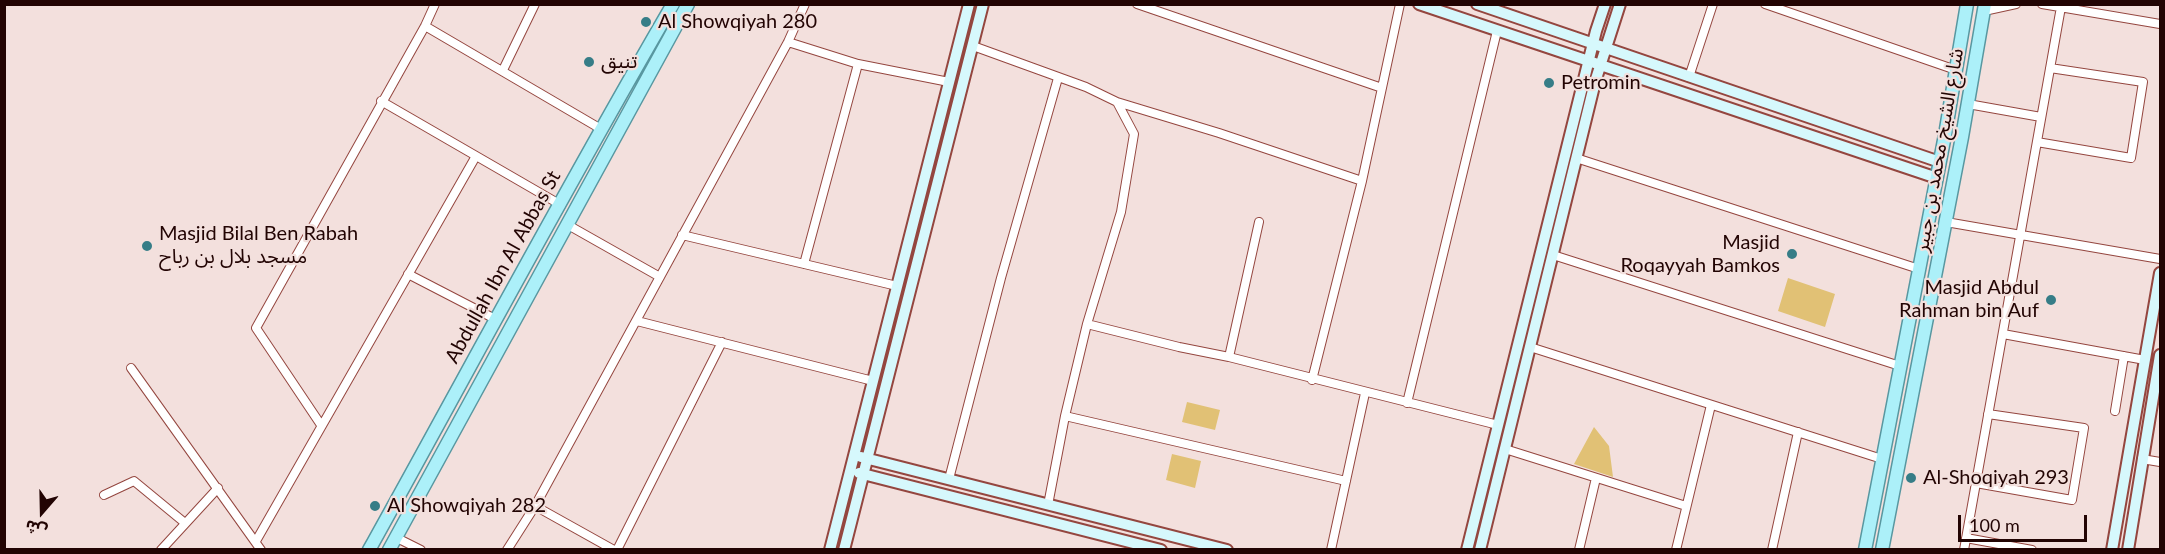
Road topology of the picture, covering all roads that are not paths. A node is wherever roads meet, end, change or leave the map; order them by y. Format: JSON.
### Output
{"nodes":[{"id":1,"x":435,"y":4,"type":"edge"},
{"id":2,"x":535,"y":4,"type":"edge"},
{"id":3,"x":673,"y":4,"type":"edge"},
{"id":4,"x":688,"y":4,"type":"edge"},
{"id":5,"x":805,"y":4,"type":"edge"},
{"id":6,"x":969,"y":4,"type":"edge"},
{"id":7,"x":983,"y":4,"type":"edge"},
{"id":8,"x":1137,"y":4,"type":"edge"},
{"id":9,"x":1400,"y":4,"type":"edge"},
{"id":10,"x":1419,"y":4,"type":"edge"},
{"id":11,"x":1477,"y":4,"type":"edge"},
{"id":12,"x":1605,"y":4,"type":"edge"},
{"id":13,"x":1620,"y":4,"type":"edge"},
{"id":14,"x":1713,"y":4,"type":"edge"},
{"id":15,"x":1765,"y":4,"type":"edge"},
{"id":16,"x":1967,"y":4,"type":"edge"},
{"id":17,"x":2016,"y":4,"type":"edge"},
{"id":18,"x":2042,"y":4,"type":"edge"},
{"id":19,"x":2061,"y":7,"type":"junction"},
{"id":20,"x":1984,"y":8,"type":"edge"},
{"id":21,"x":1504,"y":9,"type":"edge"},
{"id":22,"x":2160,"y":24,"type":"edge"},
{"id":23,"x":425,"y":26,"type":"junction"},
{"id":24,"x":1497,"y":31,"type":"junction"},
{"id":25,"x":788,"y":42,"type":"junction"},
{"id":26,"x":1593,"y":44,"type":"junction"},
{"id":27,"x":973,"y":46,"type":"junction"},
{"id":28,"x":1606,"y":48,"type":"junction"},
{"id":29,"x":1589,"y":62,"type":"junction"},
{"id":30,"x":858,"y":64,"type":"junction"},
{"id":31,"x":1600,"y":66,"type":"junction"},
{"id":32,"x":2050,"y":68,"type":"junction"},
{"id":33,"x":503,"y":70,"type":"junction"},
{"id":34,"x":1956,"y":70,"type":"junction"},
{"id":35,"x":1689,"y":77,"type":"junction"},
{"id":36,"x":1058,"y":78,"type":"junction"},
{"id":37,"x":949,"y":82,"type":"junction"},
{"id":38,"x":1382,"y":88,"type":"junction"},
{"id":39,"x":381,"y":101,"type":"junction"},
{"id":40,"x":1117,"y":102,"type":"junction"},
{"id":41,"x":1968,"y":104,"type":"junction"},
{"id":42,"x":2042,"y":117,"type":"junction"},
{"id":43,"x":601,"y":129,"type":"junction"},
{"id":44,"x":2037,"y":142,"type":"junction"},
{"id":45,"x":476,"y":156,"type":"junction"},
{"id":46,"x":1924,"y":157,"type":"junction"},
{"id":47,"x":1576,"y":158,"type":"junction"},
{"id":48,"x":1940,"y":162,"type":"junction"},
{"id":49,"x":1924,"y":174,"type":"junction"},
{"id":50,"x":1937,"y":178,"type":"junction"},
{"id":51,"x":1362,"y":181,"type":"junction"},
{"id":52,"x":561,"y":205,"type":"junction"},
{"id":53,"x":1259,"y":222,"type":"dead end"},
{"id":54,"x":1946,"y":222,"type":"junction"},
{"id":55,"x":568,"y":225,"type":"junction"},
{"id":56,"x":682,"y":235,"type":"junction"},
{"id":57,"x":2020,"y":235,"type":"junction"},
{"id":58,"x":1553,"y":255,"type":"junction"},
{"id":59,"x":2160,"y":259,"type":"edge"},
{"id":60,"x":804,"y":264,"type":"junction"},
{"id":61,"x":1919,"y":269,"type":"junction"},
{"id":62,"x":2160,"y":273,"type":"edge"},
{"id":63,"x":408,"y":274,"type":"junction"},
{"id":64,"x":660,"y":277,"type":"junction"},
{"id":65,"x":897,"y":286,"type":"junction"},
{"id":66,"x":497,"y":320,"type":"junction"},
{"id":67,"x":637,"y":321,"type":"junction"},
{"id":68,"x":1087,"y":324,"type":"junction"},
{"id":69,"x":2003,"y":334,"type":"junction"},
{"id":70,"x":722,"y":342,"type":"junction"},
{"id":71,"x":1530,"y":347,"type":"junction"},
{"id":72,"x":2160,"y":355,"type":"edge"},
{"id":73,"x":2124,"y":356,"type":"junction"},
{"id":74,"x":1229,"y":357,"type":"junction"},
{"id":75,"x":2145,"y":360,"type":"junction"},
{"id":76,"x":1900,"y":366,"type":"junction"},
{"id":77,"x":131,"y":368,"type":"dead end"},
{"id":78,"x":1312,"y":380,"type":"junction"},
{"id":79,"x":873,"y":381,"type":"junction"},
{"id":80,"x":1365,"y":393,"type":"junction"},
{"id":81,"x":1407,"y":403,"type":"junction"},
{"id":82,"x":1711,"y":405,"type":"junction"},
{"id":83,"x":2115,"y":411,"type":"dead end"},
{"id":84,"x":1988,"y":414,"type":"junction"},
{"id":85,"x":1065,"y":416,"type":"junction"},
{"id":86,"x":321,"y":425,"type":"junction"},
{"id":87,"x":1498,"y":425,"type":"junction"},
{"id":88,"x":1798,"y":432,"type":"junction"},
{"id":89,"x":1505,"y":449,"type":"junction"},
{"id":90,"x":854,"y":456,"type":"junction"},
{"id":91,"x":867,"y":458,"type":"junction"},
{"id":92,"x":1882,"y":459,"type":"junction"},
{"id":93,"x":2142,"y":459,"type":"junction"},
{"id":94,"x":2160,"y":462,"type":"edge"},
{"id":95,"x":850,"y":471,"type":"junction"},
{"id":96,"x":863,"y":474,"type":"junction"},
{"id":97,"x":1596,"y":478,"type":"junction"},
{"id":98,"x":949,"y":479,"type":"junction"},
{"id":99,"x":1346,"y":481,"type":"junction"},
{"id":100,"x":1976,"y":483,"type":"junction"},
{"id":101,"x":218,"y":488,"type":"junction"},
{"id":102,"x":104,"y":495,"type":"dead end"},
{"id":103,"x":1048,"y":505,"type":"junction"},
{"id":104,"x":535,"y":506,"type":"junction"},
{"id":105,"x":1686,"y":506,"type":"junction"},
{"id":106,"x":186,"y":523,"type":"junction"},
{"id":107,"x":395,"y":537,"type":"junction"},
{"id":108,"x":1966,"y":538,"type":"junction"},
{"id":109,"x":259,"y":547,"type":"edge"},
{"id":110,"x":161,"y":549,"type":"edge"},
{"id":111,"x":369,"y":549,"type":"edge"},
{"id":112,"x":389,"y":549,"type":"edge"},
{"id":113,"x":421,"y":549,"type":"edge"},
{"id":114,"x":507,"y":549,"type":"edge"},
{"id":115,"x":615,"y":549,"type":"edge"},
{"id":116,"x":830,"y":549,"type":"edge"},
{"id":117,"x":844,"y":549,"type":"edge"},
{"id":118,"x":1161,"y":549,"type":"edge"},
{"id":119,"x":1227,"y":549,"type":"edge"},
{"id":120,"x":1330,"y":549,"type":"edge"},
{"id":121,"x":1467,"y":549,"type":"edge"},
{"id":122,"x":1480,"y":549,"type":"edge"},
{"id":123,"x":1578,"y":549,"type":"edge"},
{"id":124,"x":1676,"y":549,"type":"edge"},
{"id":125,"x":1772,"y":549,"type":"edge"},
{"id":126,"x":1864,"y":549,"type":"edge"},
{"id":127,"x":1882,"y":549,"type":"edge"},
{"id":128,"x":1964,"y":549,"type":"edge"},
{"id":129,"x":2032,"y":549,"type":"edge"},
{"id":130,"x":2112,"y":549,"type":"edge"},
{"id":131,"x":2128,"y":549,"type":"edge"}],
"edges":[{"from":1,"to":23,"type":"street"},
{"from":2,"to":33,"type":"street"},
{"from":3,"to":43,"type":"main road","name":"Abdullah Ibn Al Abbas St"},
{"from":4,"to":55,"type":"main road","name":"Abdullah Ibn Al Abbas St"},
{"from":5,"to":25,"type":"street"},
{"from":6,"to":37,"type":"street"},
{"from":7,"to":27,"type":"street"},
{"from":8,"to":38,"type":"street"},
{"from":9,"to":38,"type":"street"},
{"from":10,"to":24,"type":"street"},
{"from":11,"to":21,"type":"street"},
{"from":12,"to":26,"type":"street"},
{"from":13,"to":28,"type":"street"},
{"from":14,"to":35,"type":"street"},
{"from":15,"to":34,"type":"street"},
{"from":16,"to":34,"type":"main road","name":"شارع الشيخ محمد بن جبير"},
{"from":17,"to":20,"type":"street"},
{"from":18,"to":19,"type":"street"},
{"from":19,"to":22,"type":"street"},
{"from":19,"to":32,"type":"street"},
{"from":20,"to":41,"type":"main road","name":"شارع الشيخ محمد بن جبير"},
{"from":21,"to":26,"type":"street"},
{"from":23,"to":33,"type":"street"},
{"from":23,"to":39,"type":"street"},
{"from":24,"to":29,"type":"street"},
{"from":24,"to":81,"type":"street"},
{"from":25,"to":30,"type":"street"},
{"from":25,"to":56,"type":"street"},
{"from":26,"to":28,"type":"street"},
{"from":26,"to":29,"type":"street"},
{"from":27,"to":36,"type":"street"},
{"from":27,"to":91,"type":"street"},
{"from":28,"to":31,"type":"street"},
{"from":28,"to":35,"type":"street"},
{"from":29,"to":31,"type":"street"},
{"from":29,"to":87,"type":"street"},
{"from":30,"to":37,"type":"street"},
{"from":30,"to":60,"type":"street"},
{"from":31,"to":47,"type":"street"},
{"from":31,"to":49,"type":"street"},
{"from":32,"to":42,"type":"street"},
{"from":32,"to":44,"type":"street"},
{"from":33,"to":43,"type":"street"},
{"from":34,"to":48,"type":"main road","name":"شارع الشيخ محمد بن جبير"},
{"from":35,"to":46,"type":"street"},
{"from":36,"to":40,"type":"street"},
{"from":36,"to":98,"type":"street"},
{"from":37,"to":65,"type":"street"},
{"from":38,"to":51,"type":"street"},
{"from":39,"to":45,"type":"street"},
{"from":39,"to":86,"type":"street"},
{"from":40,"to":51,"type":"street"},
{"from":40,"to":68,"type":"street"},
{"from":41,"to":42,"type":"street"},
{"from":41,"to":54,"type":"main road","name":"شارع الشيخ محمد بن جبير"},
{"from":42,"to":44,"type":"street"},
{"from":43,"to":52,"type":"main road","name":"Abdullah Ibn Al Abbas St"},
{"from":44,"to":57,"type":"street"},
{"from":45,"to":52,"type":"street"},
{"from":45,"to":63,"type":"street"},
{"from":46,"to":48,"type":"street"},
{"from":46,"to":49,"type":"street"},
{"from":47,"to":58,"type":"street"},
{"from":47,"to":61,"type":"street"},
{"from":48,"to":50,"type":"main road","name":"شارع الشيخ محمد بن جبير"},
{"from":49,"to":50,"type":"street"},
{"from":50,"to":61,"type":"main road","name":"شارع الشيخ محمد بن جبير"},
{"from":51,"to":78,"type":"street"},
{"from":52,"to":66,"type":"main road","name":"Abdullah Ibn Al Abbas St"},
{"from":53,"to":74,"type":"street"},
{"from":54,"to":57,"type":"street"},
{"from":54,"to":127,"type":"main road","name":"شارع الشيخ محمد بن جبير"},
{"from":55,"to":64,"type":"street"},
{"from":55,"to":107,"type":"main road","name":"Abdullah Ibn Al Abbas St"},
{"from":56,"to":60,"type":"street"},
{"from":56,"to":64,"type":"street"},
{"from":57,"to":59,"type":"street"},
{"from":57,"to":69,"type":"street"},
{"from":58,"to":71,"type":"street"},
{"from":58,"to":76,"type":"street"},
{"from":60,"to":65,"type":"street"},
{"from":61,"to":76,"type":"main road","name":"شارع الشيخ محمد بن جبير"},
{"from":62,"to":75,"type":"street"},
{"from":63,"to":66,"type":"street"},
{"from":63,"to":86,"type":"street"},
{"from":64,"to":67,"type":"street"},
{"from":65,"to":79,"type":"street"},
{"from":66,"to":111,"type":"main road","name":"Abdullah Ibn Al Abbas St"},
{"from":67,"to":70,"type":"street"},
{"from":67,"to":104,"type":"street"},
{"from":68,"to":74,"type":"street"},
{"from":68,"to":85,"type":"street"},
{"from":69,"to":73,"type":"street"},
{"from":69,"to":84,"type":"street"},
{"from":70,"to":79,"type":"street"},
{"from":70,"to":115,"type":"street"},
{"from":71,"to":82,"type":"street"},
{"from":71,"to":89,"type":"street"},
{"from":72,"to":93,"type":"street"},
{"from":73,"to":75,"type":"street"},
{"from":73,"to":83,"type":"street"},
{"from":74,"to":78,"type":"street"},
{"from":75,"to":130,"type":"street"},
{"from":76,"to":92,"type":"main road","name":"شارع الشيخ محمد بن جبير"},
{"from":77,"to":101,"type":"street"},
{"from":78,"to":80,"type":"street"},
{"from":79,"to":90,"type":"street"},
{"from":80,"to":81,"type":"street"},
{"from":80,"to":99,"type":"street"},
{"from":81,"to":87,"type":"street"},
{"from":82,"to":88,"type":"street"},
{"from":82,"to":105,"type":"street"},
{"from":84,"to":100,"type":"street"},
{"from":84,"to":100,"type":"street"},
{"from":85,"to":99,"type":"street"},
{"from":85,"to":103,"type":"street"},
{"from":86,"to":109,"type":"street"},
{"from":87,"to":121,"type":"street"},
{"from":88,"to":92,"type":"street"},
{"from":88,"to":125,"type":"street"},
{"from":89,"to":97,"type":"street"},
{"from":89,"to":122,"type":"street"},
{"from":90,"to":91,"type":"street"},
{"from":90,"to":95,"type":"street"},
{"from":91,"to":96,"type":"street"},
{"from":91,"to":98,"type":"street"},
{"from":92,"to":126,"type":"main road","name":"شارع الشيخ محمد بن جبير"},
{"from":93,"to":94,"type":"street"},
{"from":93,"to":131,"type":"street"},
{"from":95,"to":96,"type":"street"},
{"from":95,"to":116,"type":"street"},
{"from":96,"to":117,"type":"street"},
{"from":96,"to":118,"type":"street"},
{"from":97,"to":105,"type":"street"},
{"from":97,"to":123,"type":"street"},
{"from":98,"to":103,"type":"street"},
{"from":99,"to":120,"type":"street"},
{"from":100,"to":108,"type":"street"},
{"from":101,"to":106,"type":"street"},
{"from":101,"to":109,"type":"street"},
{"from":102,"to":106,"type":"street"},
{"from":103,"to":119,"type":"street"},
{"from":104,"to":114,"type":"street"},
{"from":104,"to":115,"type":"street"},
{"from":105,"to":124,"type":"street"},
{"from":106,"to":110,"type":"street"},
{"from":107,"to":112,"type":"main road","name":"Abdullah Ibn Al Abbas St"},
{"from":107,"to":113,"type":"street"},
{"from":108,"to":128,"type":"street"},
{"from":108,"to":129,"type":"street"}]}
